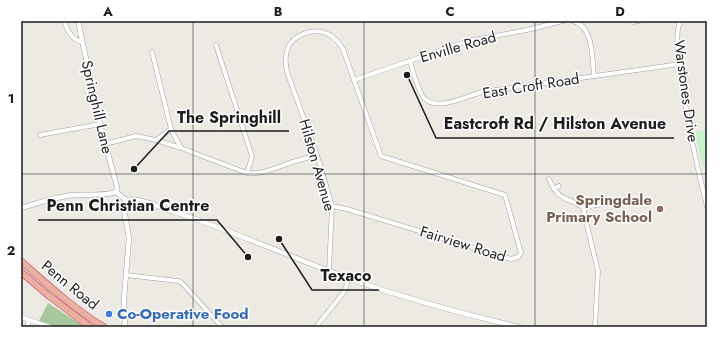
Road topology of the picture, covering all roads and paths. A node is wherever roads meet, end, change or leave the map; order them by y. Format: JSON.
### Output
{"nodes":[{"id":1,"x":64,"y":21,"type":"edge"},
{"id":2,"x":78,"y":21,"type":"edge"},
{"id":3,"x":563,"y":21,"type":"edge"},
{"id":4,"x":573,"y":21,"type":"edge"},
{"id":5,"x":638,"y":21,"type":"edge"},
{"id":6,"x":680,"y":21,"type":"edge"},
{"id":7,"x":632,"y":22,"type":"dead end"},
{"id":8,"x":82,"y":42,"type":"junction"},
{"id":9,"x":216,"y":45,"type":"dead end"},
{"id":10,"x":152,"y":52,"type":"dead end"},
{"id":11,"x":410,"y":61,"type":"junction"},
{"id":12,"x":680,"y":64,"type":"junction"},
{"id":13,"x":594,"y":76,"type":"junction"},
{"id":14,"x":354,"y":80,"type":"junction"},
{"id":15,"x":100,"y":124,"type":"junction"},
{"id":16,"x":171,"y":128,"type":"junction"},
{"id":17,"x":40,"y":135,"type":"dead end"},
{"id":18,"x":156,"y":140,"type":"junction"},
{"id":19,"x":105,"y":144,"type":"junction"},
{"id":20,"x":181,"y":148,"type":"junction"},
{"id":21,"x":379,"y":153,"type":"joint"},
{"id":22,"x":317,"y":155,"type":"junction"},
{"id":23,"x":247,"y":173,"type":"junction"},
{"id":24,"x":549,"y":179,"type":"dead end"},
{"id":25,"x":559,"y":186,"type":"dead end"},
{"id":26,"x":554,"y":189,"type":"junction"},
{"id":27,"x":116,"y":192,"type":"junction"},
{"id":28,"x":126,"y":200,"type":"junction"},
{"id":29,"x":614,"y":203,"type":"dead end"},
{"id":30,"x":332,"y":206,"type":"junction"},
{"id":31,"x":21,"y":208,"type":"edge"},
{"id":32,"x":584,"y":208,"type":"junction"},
{"id":33,"x":707,"y":208,"type":"edge"},
{"id":34,"x":21,"y":261,"type":"edge"},
{"id":35,"x":329,"y":270,"type":"junction"},
{"id":36,"x":21,"y":272,"type":"edge"},
{"id":37,"x":126,"y":275,"type":"junction"},
{"id":38,"x":349,"y":278,"type":"junction"},
{"id":39,"x":86,"y":315,"type":"junction"},
{"id":40,"x":21,"y":317,"type":"edge"},
{"id":41,"x":29,"y":320,"type":"junction"},
{"id":42,"x":83,"y":325,"type":"edge"},
{"id":43,"x":507,"y":326,"type":"edge"},
{"id":44,"x":27,"y":327,"type":"edge"},
{"id":45,"x":50,"y":327,"type":"edge"},
{"id":46,"x":90,"y":327,"type":"edge"},
{"id":47,"x":104,"y":327,"type":"edge"},
{"id":48,"x":124,"y":327,"type":"edge"},
{"id":49,"x":222,"y":327,"type":"edge"},
{"id":50,"x":316,"y":327,"type":"edge"},
{"id":51,"x":519,"y":327,"type":"edge"},
{"id":52,"x":594,"y":327,"type":"edge"}],
"edges":[{"from":1,"to":8,"type":"street"},
{"from":2,"to":8,"type":"street","name":"Springhill Lane"},
{"from":3,"to":11,"type":"street","name":"Enville Road"},
{"from":4,"to":13,"type":"street"},
{"from":5,"to":7,"type":"street"},
{"from":6,"to":12,"type":"street","name":"Warstones Drive"},
{"from":8,"to":15,"type":"street","name":"Springhill Lane"},
{"from":9,"to":23,"type":"street"},
{"from":10,"to":16,"type":"street"},
{"from":11,"to":13,"type":"street","name":"East Croft Road"},
{"from":11,"to":14,"type":"street","name":"Enville Road"},
{"from":12,"to":13,"type":"street","name":"East Croft Road"},
{"from":12,"to":33,"type":"street","name":"Warstones Drive"},
{"from":14,"to":21,"type":"street","name":"Hilston Avenue"},
{"from":14,"to":22,"type":"street","name":"Hilston Avenue"},
{"from":15,"to":17,"type":"street"},
{"from":15,"to":19,"type":"street","name":"Springhill Lane"},
{"from":16,"to":18,"type":"street"},
{"from":16,"to":20,"type":"street"},
{"from":18,"to":19,"type":"street"},
{"from":18,"to":20,"type":"street"},
{"from":19,"to":27,"type":"street","name":"Springhill Lane"},
{"from":20,"to":23,"type":"street"},
{"from":21,"to":30,"type":"street","name":"Fairview Road"},
{"from":22,"to":23,"type":"street"},
{"from":22,"to":30,"type":"street","name":"Hilston Avenue"},
{"from":24,"to":26,"type":"street"},
{"from":25,"to":26,"type":"street"},
{"from":26,"to":32,"type":"street"},
{"from":27,"to":28,"type":"street"},
{"from":27,"to":31,"type":"street"},
{"from":28,"to":35,"type":"street"},
{"from":28,"to":37,"type":"street"},
{"from":29,"to":32,"type":"street"},
{"from":30,"to":35,"type":"street","name":"Hilston Avenue"},
{"from":32,"to":52,"type":"street"},
{"from":34,"to":39,"type":"highway","name":"Penn Road"},
{"from":35,"to":38,"type":"street"},
{"from":36,"to":42,"type":"highway","name":"Penn Road"},
{"from":37,"to":48,"type":"street"},
{"from":37,"to":49,"type":"street"},
{"from":38,"to":43,"type":"street"},
{"from":38,"to":50,"type":"street"},
{"from":39,"to":42,"type":"street"},
{"from":39,"to":47,"type":"highway","name":"Penn Road"},
{"from":40,"to":41,"type":"street"},
{"from":41,"to":44,"type":"street"},
{"from":41,"to":45,"type":"street"},
{"from":42,"to":46,"type":"highway","name":"Penn Road"},
{"from":43,"to":51,"type":"street"}]}
